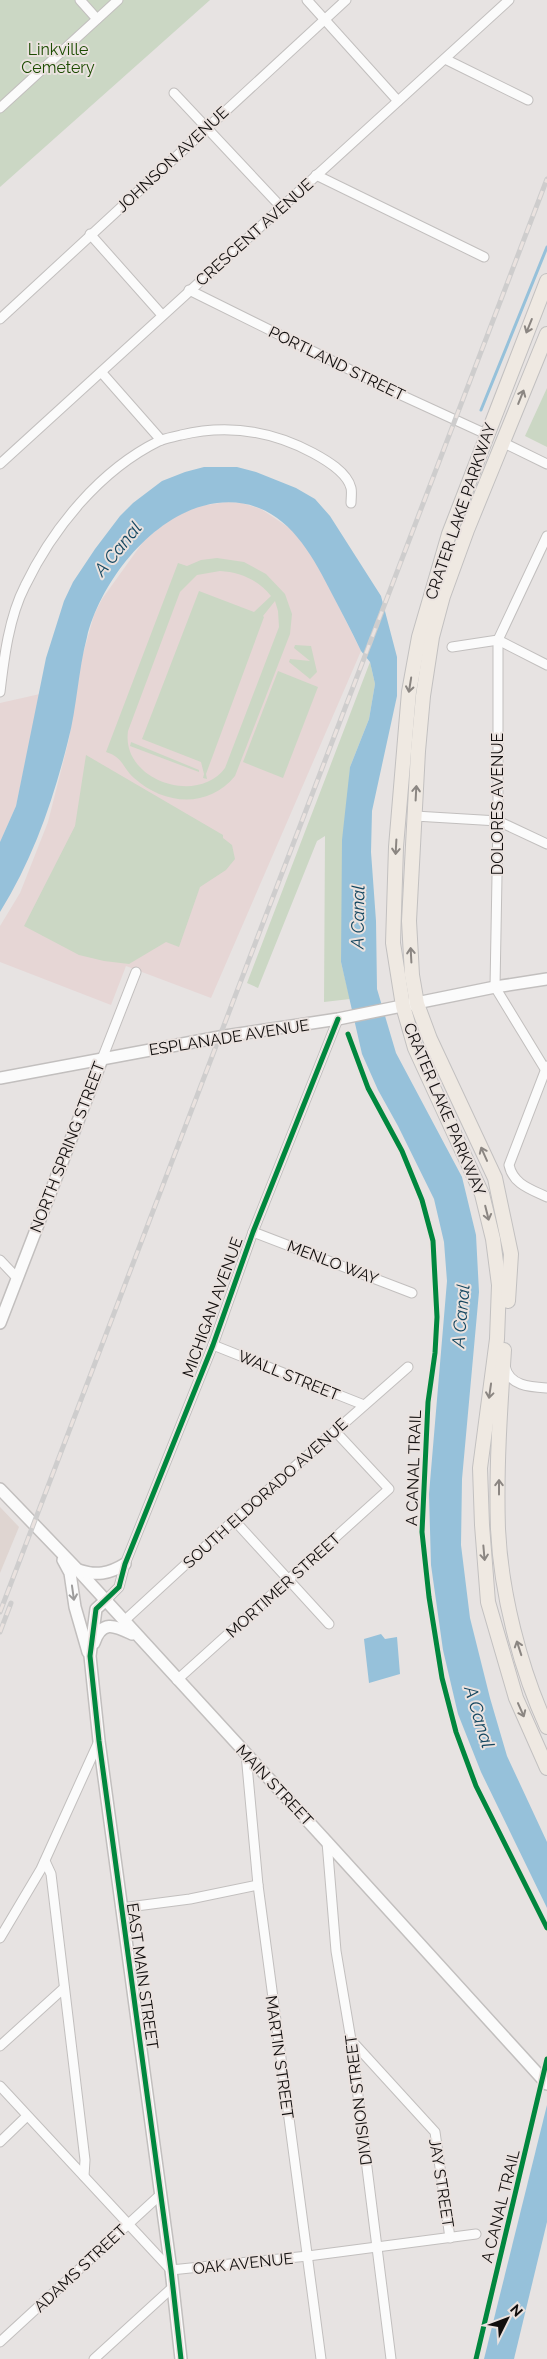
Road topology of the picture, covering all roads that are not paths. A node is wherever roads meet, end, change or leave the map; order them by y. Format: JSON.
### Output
{"nodes":[{"id":1,"x":80,"y":0,"type":"edge"},
{"id":2,"x":118,"y":0,"type":"edge"},
{"id":3,"x":306,"y":0,"type":"edge"},
{"id":4,"x":346,"y":0,"type":"edge"},
{"id":5,"x":509,"y":0,"type":"edge"},
{"id":6,"x":97,"y":19,"type":"junction"},
{"id":7,"x":324,"y":20,"type":"junction"},
{"id":8,"x":445,"y":59,"type":"junction"},
{"id":9,"x":174,"y":93,"type":"dead end"},
{"id":10,"x":528,"y":100,"type":"dead end"},
{"id":11,"x":398,"y":101,"type":"junction"},
{"id":12,"x":0,"y":108,"type":"edge"},
{"id":13,"x":205,"y":128,"type":"junction"},
{"id":14,"x":316,"y":175,"type":"junction"},
{"id":15,"x":281,"y":207,"type":"junction"},
{"id":16,"x":90,"y":234,"type":"junction"},
{"id":17,"x":484,"y":257,"type":"dead end"},
{"id":18,"x":547,"y":281,"type":"edge"},
{"id":19,"x":190,"y":290,"type":"junction"},
{"id":20,"x":162,"y":315,"type":"junction"},
{"id":21,"x":0,"y":318,"type":"edge"},
{"id":22,"x":547,"y":334,"type":"edge"},
{"id":23,"x":102,"y":373,"type":"junction"},
{"id":24,"x":486,"y":434,"type":"junction"},
{"id":25,"x":161,"y":440,"type":"junction"},
{"id":26,"x":502,"y":442,"type":"junction"},
{"id":27,"x":0,"y":464,"type":"edge"},
{"id":28,"x":547,"y":464,"type":"edge"},
{"id":29,"x":351,"y":503,"type":"dead end"},
{"id":30,"x":467,"y":530,"type":"junction"},
{"id":31,"x":547,"y":536,"type":"edge"},
{"id":32,"x":498,"y":640,"type":"junction"},
{"id":33,"x":452,"y":647,"type":"dead end"},
{"id":34,"x":547,"y":665,"type":"edge"},
{"id":35,"x":0,"y":692,"type":"edge"},
{"id":36,"x":415,"y":816,"type":"junction"},
{"id":37,"x":498,"y":821,"type":"junction"},
{"id":38,"x":547,"y":844,"type":"edge"},
{"id":39,"x":136,"y":972,"type":"dead end"},
{"id":40,"x":547,"y":980,"type":"edge"},
{"id":41,"x":495,"y":987,"type":"junction"},
{"id":42,"x":417,"y":1004,"type":"junction"},
{"id":43,"x":403,"y":1006,"type":"junction"},
{"id":44,"x":338,"y":1019,"type":"junction"},
{"id":45,"x":102,"y":1058,"type":"junction"},
{"id":46,"x":546,"y":1067,"type":"edge"},
{"id":47,"x":0,"y":1078,"type":"edge"},
{"id":48,"x":547,"y":1197,"type":"edge"},
{"id":49,"x":253,"y":1232,"type":"junction"},
{"id":50,"x":0,"y":1260,"type":"edge"},
{"id":51,"x":17,"y":1278,"type":"junction"},
{"id":52,"x":412,"y":1293,"type":"dead end"},
{"id":53,"x":0,"y":1322,"type":"edge"},
{"id":54,"x":214,"y":1345,"type":"junction"},
{"id":55,"x":504,"y":1358,"type":"junction"},
{"id":56,"x":408,"y":1367,"type":"dead end"},
{"id":57,"x":547,"y":1388,"type":"edge"},
{"id":58,"x":364,"y":1404,"type":"junction"},
{"id":59,"x":335,"y":1431,"type":"junction"},
{"id":60,"x":0,"y":1489,"type":"edge"},
{"id":61,"x":234,"y":1520,"type":"junction"},
{"id":62,"x":56,"y":1548,"type":"junction"},
{"id":63,"x":125,"y":1564,"type":"junction"},
{"id":64,"x":77,"y":1569,"type":"junction"},
{"id":65,"x":288,"y":1580,"type":"junction"},
{"id":66,"x":105,"y":1601,"type":"junction"},
{"id":67,"x":124,"y":1621,"type":"junction"},
{"id":68,"x":329,"y":1624,"type":"dead end"},
{"id":69,"x":138,"y":1637,"type":"junction"},
{"id":70,"x":90,"y":1656,"type":"junction"},
{"id":71,"x":177,"y":1680,"type":"junction"},
{"id":72,"x":542,"y":1706,"type":"edge"},
{"id":73,"x":547,"y":1727,"type":"edge"},
{"id":74,"x":98,"y":1741,"type":"junction"},
{"id":75,"x":246,"y":1754,"type":"junction"},
{"id":76,"x":547,"y":1768,"type":"edge"},
{"id":77,"x":327,"y":1842,"type":"junction"},
{"id":78,"x":44,"y":1861,"type":"junction"},
{"id":79,"x":258,"y":1886,"type":"junction"},
{"id":80,"x":121,"y":1908,"type":"junction"},
{"id":81,"x":0,"y":1938,"type":"edge"},
{"id":82,"x":64,"y":1988,"type":"junction"},
{"id":83,"x":351,"y":2040,"type":"junction"},
{"id":84,"x":0,"y":2046,"type":"edge"},
{"id":85,"x":545,"y":2082,"type":"edge"},
{"id":86,"x":0,"y":2086,"type":"edge"},
{"id":87,"x":27,"y":2116,"type":"junction"},
{"id":88,"x":0,"y":2142,"type":"edge"},
{"id":89,"x":84,"y":2176,"type":"junction"},
{"id":90,"x":160,"y":2195,"type":"junction"},
{"id":91,"x":128,"y":2224,"type":"junction"},
{"id":92,"x":476,"y":2234,"type":"dead end"},
{"id":93,"x":450,"y":2238,"type":"junction"},
{"id":94,"x":375,"y":2247,"type":"junction"},
{"id":95,"x":308,"y":2256,"type":"junction"},
{"id":96,"x":171,"y":2270,"type":"junction"},
{"id":97,"x":172,"y":2287,"type":"junction"},
{"id":98,"x":0,"y":2342,"type":"edge"},
{"id":99,"x":94,"y":2359,"type":"edge"},
{"id":100,"x":181,"y":2359,"type":"edge"},
{"id":101,"x":321,"y":2359,"type":"edge"},
{"id":102,"x":391,"y":2359,"type":"edge"}],
"edges":[{"from":1,"to":6,"type":"street"},
{"from":2,"to":6,"type":"street"},
{"from":3,"to":7,"type":"street"},
{"from":4,"to":7,"type":"street","name":"JOHNSON AVENUE"},
{"from":5,"to":8,"type":"street","name":"CRESCENT AVENUE"},
{"from":6,"to":12,"type":"street"},
{"from":7,"to":11,"type":"street"},
{"from":7,"to":13,"type":"street","name":"JOHNSON AVENUE"},
{"from":8,"to":10,"type":"street"},
{"from":8,"to":11,"type":"street","name":"CRESCENT AVENUE"},
{"from":9,"to":13,"type":"street"},
{"from":11,"to":14,"type":"street","name":"CRESCENT AVENUE"},
{"from":13,"to":15,"type":"street"},
{"from":13,"to":16,"type":"street","name":"JOHNSON AVENUE"},
{"from":14,"to":15,"type":"street","name":"CRESCENT AVENUE"},
{"from":14,"to":17,"type":"street"},
{"from":15,"to":19,"type":"street","name":"CRESCENT AVENUE"},
{"from":16,"to":20,"type":"street"},
{"from":16,"to":21,"type":"street","name":"JOHNSON AVENUE"},
{"from":18,"to":24,"type":"main road","name":"CRATER LAKE PARKWAY","one_way":true},
{"from":19,"to":20,"type":"street","name":"CRESCENT AVENUE"},
{"from":19,"to":24,"type":"street","name":"PORTLAND STREET"},
{"from":20,"to":23,"type":"street","name":"CRESCENT AVENUE"},
{"from":26,"to":22,"type":"main road","name":"CRATER LAKE PARKWAY","one_way":true},
{"from":23,"to":25,"type":"street"},
{"from":23,"to":27,"type":"street","name":"CRESCENT AVENUE"},
{"from":24,"to":30,"type":"main road"},
{"from":24,"to":43,"type":"main road","name":"CRATER LAKE PARKWAY","one_way":true},
{"from":25,"to":29,"type":"street"},
{"from":25,"to":35,"type":"street"},
{"from":26,"to":28,"type":"street"},
{"from":26,"to":30,"type":"main road","name":"CRATER LAKE PARKWAY"},
{"from":36,"to":30,"type":"main road","name":"CRATER LAKE PARKWAY","one_way":true},
{"from":31,"to":32,"type":"street","name":"DOLORES AVENUE"},
{"from":32,"to":33,"type":"street"},
{"from":32,"to":34,"type":"street"},
{"from":32,"to":37,"type":"street","name":"DOLORES AVENUE"},
{"from":36,"to":37,"type":"street"},
{"from":42,"to":36,"type":"main road","name":"CRATER LAKE PARKWAY","one_way":true},
{"from":37,"to":38,"type":"street"},
{"from":37,"to":41,"type":"street","name":"DOLORES AVENUE"},
{"from":39,"to":45,"type":"street","name":"NORTH SPRING STREET"},
{"from":40,"to":41,"type":"street","name":"ESPLANADE AVENUE"},
{"from":41,"to":42,"type":"street","name":"ESPLANADE AVENUE"},
{"from":41,"to":46,"type":"street"},
{"from":42,"to":43,"type":"street","name":"ESPLANADE AVENUE"},
{"from":55,"to":42,"type":"main road","name":"CRATER LAKE PARKWAY","one_way":true},
{"from":43,"to":44,"type":"street","name":"ESPLANADE AVENUE"},
{"from":43,"to":76,"type":"main road","name":"CRATER LAKE PARKWAY","one_way":true},
{"from":44,"to":45,"type":"street","name":"ESPLANADE AVENUE"},
{"from":44,"to":49,"type":"street","name":"MICHIGAN AVENUE"},
{"from":45,"to":47,"type":"street","name":"ESPLANADE AVENUE"},
{"from":45,"to":51,"type":"street","name":"NORTH SPRING STREET"},
{"from":46,"to":48,"type":"street"},
{"from":49,"to":52,"type":"street","name":"MENLO WAY"},
{"from":49,"to":54,"type":"street","name":"MICHIGAN AVENUE"},
{"from":50,"to":51,"type":"street"},
{"from":51,"to":53,"type":"street","name":"NORTH SPRING STREET"},
{"from":54,"to":58,"type":"street","name":"WALL STREET"},
{"from":54,"to":63,"type":"street","name":"MICHIGAN AVENUE"},
{"from":55,"to":57,"type":"street"},
{"from":72,"to":55,"type":"main road","name":"CRATER LAKE PARKWAY","one_way":true},
{"from":56,"to":58,"type":"street","name":"SOUTH ELDORADO AVENUE"},
{"from":58,"to":59,"type":"street","name":"SOUTH ELDORADO AVENUE"},
{"from":59,"to":61,"type":"street","name":"SOUTH ELDORADO AVENUE"},
{"from":59,"to":65,"type":"street","name":"MORTIMER STREET"},
{"from":60,"to":62,"type":"street","name":"MAIN STREET"},
{"from":61,"to":65,"type":"street"},
{"from":61,"to":67,"type":"street","name":"SOUTH ELDORADO AVENUE"},
{"from":62,"to":64,"type":"street","name":"MAIN STREET"},
{"from":62,"to":70,"type":"street","one_way":true},
{"from":63,"to":64,"type":"street"},
{"from":63,"to":66,"type":"street","name":"MICHIGAN AVENUE"},
{"from":64,"to":66,"type":"street","name":"MAIN STREET"},
{"from":65,"to":68,"type":"street"},
{"from":65,"to":71,"type":"street","name":"MORTIMER STREET"},
{"from":66,"to":67,"type":"street","name":"MAIN STREET"},
{"from":66,"to":70,"type":"street","name":"EAST MAIN STREET"},
{"from":67,"to":69,"type":"street","name":"MAIN STREET"},
{"from":69,"to":70,"type":"street"},
{"from":69,"to":71,"type":"street","name":"MAIN STREET"},
{"from":70,"to":74,"type":"street","name":"EAST MAIN STREET"},
{"from":71,"to":75,"type":"street","name":"MAIN STREET"},
{"from":72,"to":73,"type":"main road","name":"CRATER LAKE PARKWAY"},
{"from":74,"to":78,"type":"street"},
{"from":74,"to":80,"type":"street","name":"EAST MAIN STREET"},
{"from":75,"to":77,"type":"street","name":"MAIN STREET"},
{"from":75,"to":79,"type":"street","name":"MARTIN STREET"},
{"from":77,"to":83,"type":"street","name":"DIVISION STREET"},
{"from":77,"to":85,"type":"street","name":"MAIN STREET"},
{"from":78,"to":81,"type":"street"},
{"from":78,"to":82,"type":"street"},
{"from":79,"to":80,"type":"street"},
{"from":79,"to":95,"type":"street","name":"MARTIN STREET"},
{"from":80,"to":90,"type":"street","name":"EAST MAIN STREET"},
{"from":82,"to":84,"type":"street"},
{"from":82,"to":89,"type":"street"},
{"from":83,"to":93,"type":"street","name":"JAY STREET"},
{"from":83,"to":94,"type":"street","name":"DIVISION STREET"},
{"from":86,"to":87,"type":"street","name":"OAK AVENUE"},
{"from":87,"to":88,"type":"street"},
{"from":87,"to":89,"type":"street","name":"OAK AVENUE"},
{"from":89,"to":91,"type":"street","name":"OAK AVENUE"},
{"from":90,"to":91,"type":"street","name":"ADAMS STREET"},
{"from":90,"to":96,"type":"street","name":"EAST MAIN STREET"},
{"from":91,"to":96,"type":"street","name":"OAK AVENUE"},
{"from":91,"to":98,"type":"street","name":"ADAMS STREET"},
{"from":92,"to":93,"type":"street","name":"OAK AVENUE"},
{"from":93,"to":94,"type":"street","name":"OAK AVENUE"},
{"from":94,"to":95,"type":"street","name":"OAK AVENUE"},
{"from":94,"to":102,"type":"street","name":"DIVISION STREET"},
{"from":95,"to":96,"type":"street","name":"OAK AVENUE"},
{"from":95,"to":101,"type":"street","name":"MARTIN STREET"},
{"from":96,"to":97,"type":"street","name":"EAST MAIN STREET"},
{"from":97,"to":99,"type":"street"},
{"from":97,"to":100,"type":"street","name":"EAST MAIN STREET"}]}
